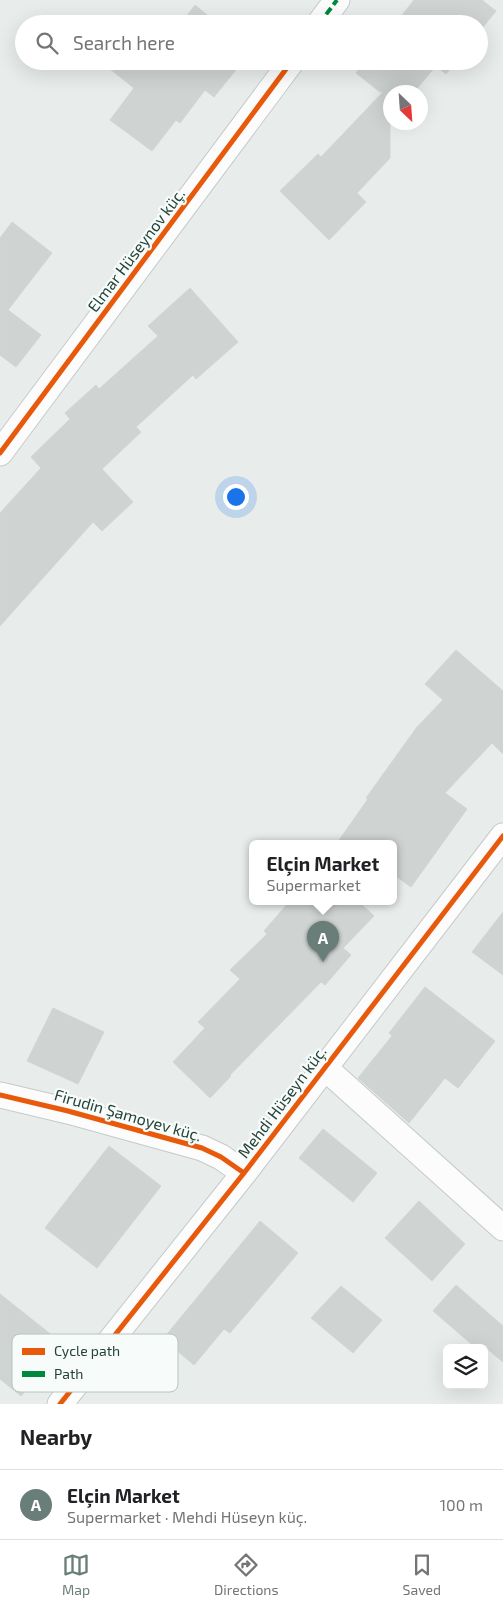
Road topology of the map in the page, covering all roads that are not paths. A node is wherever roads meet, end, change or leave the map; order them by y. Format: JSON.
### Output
{"nodes":[{"id":1,"x":337,"y":0,"type":"edge"},
{"id":2,"x":326,"y":15,"type":"edge"},
{"id":3,"x":285,"y":70,"type":"edge"},
{"id":4,"x":0,"y":453,"type":"edge"},
{"id":5,"x":503,"y":836,"type":"edge"},
{"id":6,"x":324,"y":1067,"type":"junction"},
{"id":7,"x":0,"y":1095,"type":"edge"},
{"id":8,"x":244,"y":1173,"type":"junction"},
{"id":9,"x":503,"y":1228,"type":"edge"},
{"id":10,"x":116,"y":1334,"type":"edge"},
{"id":11,"x":70,"y":1392,"type":"edge"},
{"id":12,"x":60,"y":1404,"type":"edge"}],
"edges":[{"from":1,"to":2,"type":"street"},
{"from":3,"to":4,"type":"street","name":"Elmar Hüseynov küç."},
{"from":5,"to":6,"type":"street","name":"Mehdi Hüseyn küç."},
{"from":6,"to":8,"type":"street","name":"Mehdi Hüseyn küç."},
{"from":6,"to":9,"type":"street"},
{"from":7,"to":8,"type":"street","name":"Firudin Şamoyev küç."},
{"from":8,"to":10,"type":"street","name":"Mehdi Hüseyn küç."},
{"from":11,"to":12,"type":"street","name":"Mehdi Hüseyn küç."}]}
